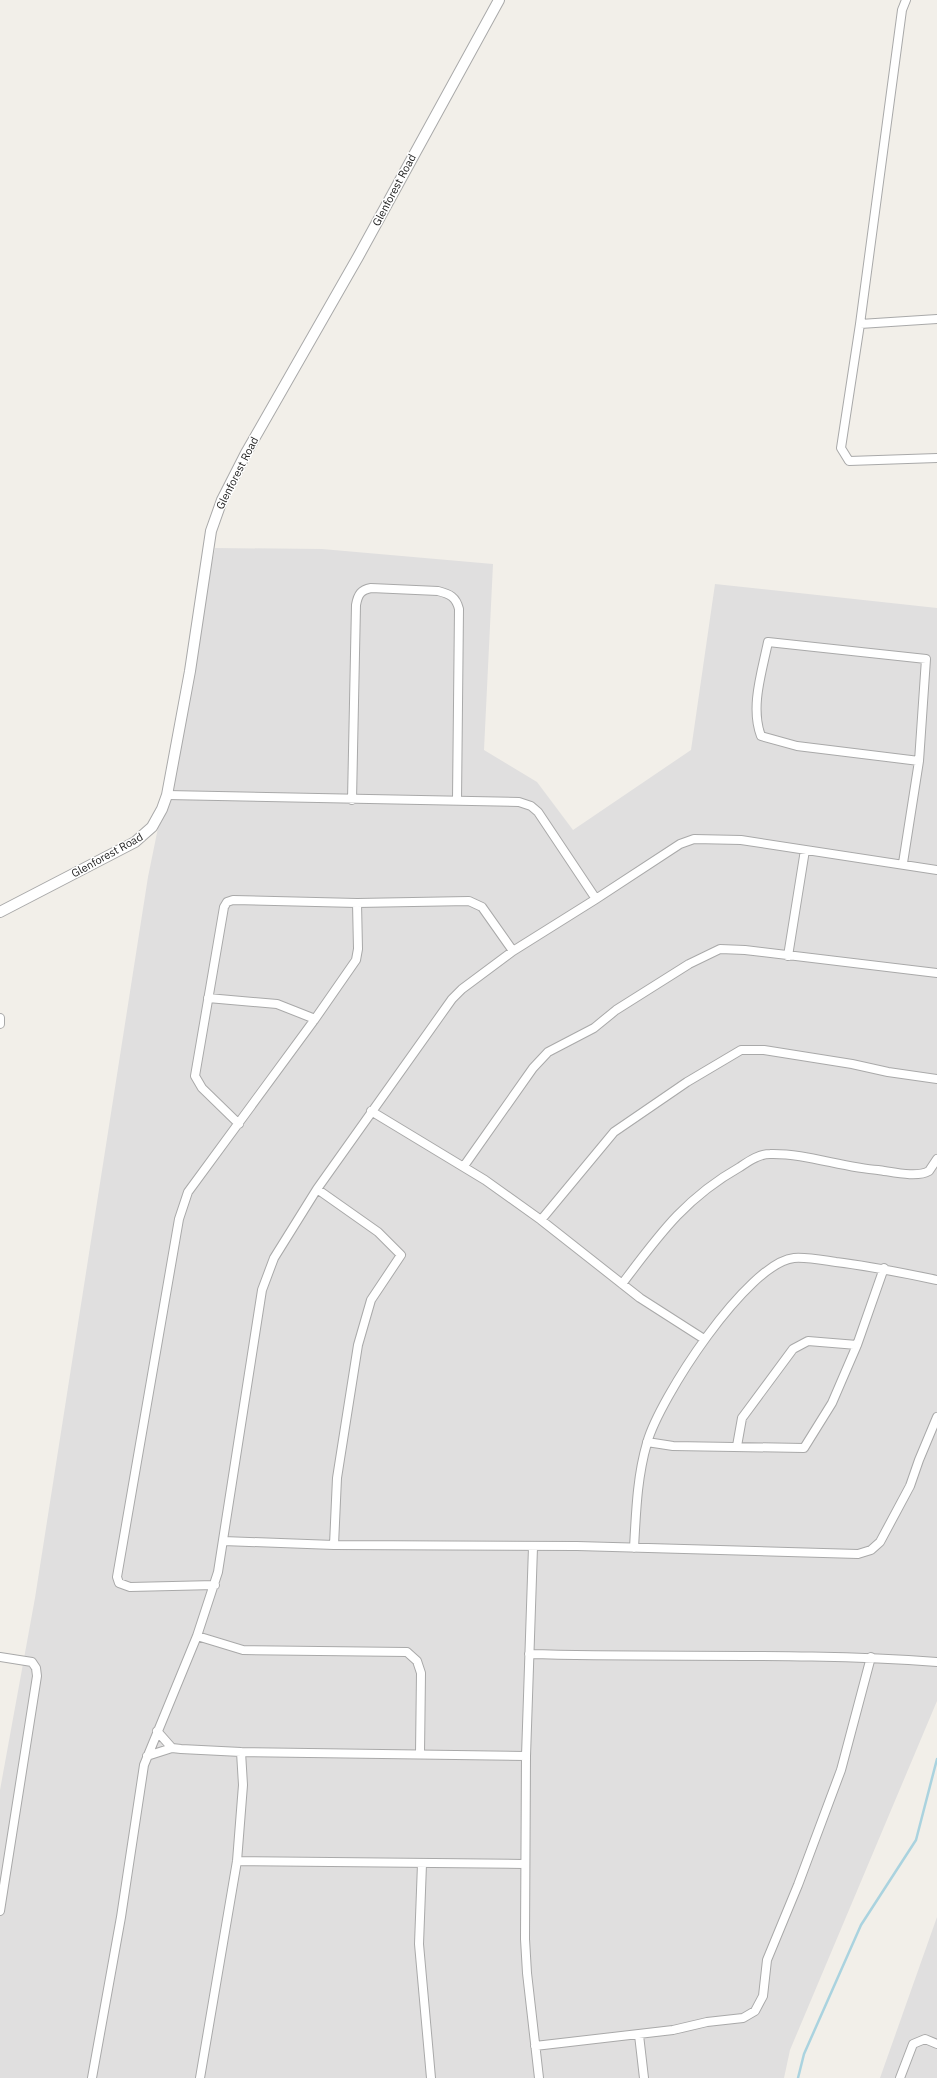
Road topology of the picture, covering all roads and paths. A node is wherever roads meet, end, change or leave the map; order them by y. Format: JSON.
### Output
{"nodes":[{"id":1,"x":499,"y":0,"type":"edge"},
{"id":2,"x":906,"y":0,"type":"edge"},
{"id":3,"x":937,"y":319,"type":"edge"},
{"id":4,"x":860,"y":324,"type":"junction"},
{"id":5,"x":937,"y":458,"type":"edge"},
{"id":6,"x":919,"y":761,"type":"junction"},
{"id":7,"x":167,"y":795,"type":"junction"},
{"id":8,"x":352,"y":800,"type":"junction"},
{"id":9,"x":456,"y":800,"type":"junction"},
{"id":10,"x":805,"y":850,"type":"junction"},
{"id":11,"x":903,"y":863,"type":"junction"},
{"id":12,"x":937,"y":870,"type":"edge"},
{"id":13,"x":596,"y":899,"type":"junction"},
{"id":14,"x":357,"y":903,"type":"junction"},
{"id":15,"x":0,"y":912,"type":"edge"},
{"id":16,"x":513,"y":950,"type":"junction"},
{"id":17,"x":788,"y":956,"type":"junction"},
{"id":18,"x":937,"y":972,"type":"edge"},
{"id":19,"x":208,"y":998,"type":"junction"},
{"id":20,"x":0,"y":1018,"type":"edge"},
{"id":21,"x":316,"y":1019,"type":"junction"},
{"id":22,"x":0,"y":1024,"type":"edge"},
{"id":23,"x":937,"y":1079,"type":"edge"},
{"id":24,"x":372,"y":1111,"type":"junction"},
{"id":25,"x":239,"y":1124,"type":"junction"},
{"id":26,"x":937,"y":1158,"type":"edge"},
{"id":27,"x":464,"y":1166,"type":"junction"},
{"id":28,"x":317,"y":1189,"type":"junction"},
{"id":29,"x":541,"y":1220,"type":"junction"},
{"id":30,"x":884,"y":1268,"type":"junction"},
{"id":31,"x":937,"y":1280,"type":"edge"},
{"id":32,"x":622,"y":1284,"type":"junction"},
{"id":33,"x":704,"y":1340,"type":"junction"},
{"id":34,"x":857,"y":1345,"type":"junction"},
{"id":35,"x":937,"y":1417,"type":"edge"},
{"id":36,"x":647,"y":1442,"type":"junction"},
{"id":37,"x":737,"y":1446,"type":"junction"},
{"id":38,"x":223,"y":1541,"type":"junction"},
{"id":39,"x":334,"y":1545,"type":"junction"},
{"id":40,"x":533,"y":1547,"type":"junction"},
{"id":41,"x":634,"y":1548,"type":"junction"},
{"id":42,"x":215,"y":1585,"type":"junction"},
{"id":43,"x":197,"y":1636,"type":"junction"},
{"id":44,"x":529,"y":1654,"type":"junction"},
{"id":45,"x":0,"y":1657,"type":"edge"},
{"id":46,"x":871,"y":1657,"type":"junction"},
{"id":47,"x":937,"y":1662,"type":"edge"},
{"id":48,"x":157,"y":1731,"type":"junction"},
{"id":49,"x":172,"y":1748,"type":"junction"},
{"id":50,"x":242,"y":1752,"type":"junction"},
{"id":51,"x":420,"y":1754,"type":"junction"},
{"id":52,"x":147,"y":1756,"type":"junction"},
{"id":53,"x":526,"y":1756,"type":"junction"},
{"id":54,"x":237,"y":1861,"type":"junction"},
{"id":55,"x":422,"y":1864,"type":"junction"},
{"id":56,"x":524,"y":1864,"type":"junction"},
{"id":57,"x":0,"y":1911,"type":"edge"},
{"id":58,"x":640,"y":2035,"type":"junction"},
{"id":59,"x":937,"y":2044,"type":"edge"},
{"id":60,"x":535,"y":2046,"type":"junction"},
{"id":61,"x":92,"y":2078,"type":"edge"},
{"id":62,"x":200,"y":2078,"type":"edge"},
{"id":63,"x":431,"y":2078,"type":"edge"},
{"id":64,"x":539,"y":2078,"type":"edge"},
{"id":65,"x":644,"y":2078,"type":"edge"},
{"id":66,"x":900,"y":2078,"type":"edge"}],
"edges":[{"from":1,"to":7,"type":"street","name":"Glenforest Road"},
{"from":2,"to":4,"type":"street"},
{"from":3,"to":4,"type":"street"},
{"from":4,"to":5,"type":"street"},
{"from":6,"to":6,"type":"street"},
{"from":6,"to":11,"type":"street"},
{"from":7,"to":8,"type":"street"},
{"from":7,"to":15,"type":"street","name":"Glenforest Road"},
{"from":8,"to":9,"type":"street"},
{"from":8,"to":9,"type":"street"},
{"from":9,"to":13,"type":"street"},
{"from":10,"to":11,"type":"street"},
{"from":10,"to":13,"type":"street"},
{"from":10,"to":17,"type":"street"},
{"from":11,"to":12,"type":"street"},
{"from":13,"to":16,"type":"street"},
{"from":14,"to":16,"type":"street"},
{"from":14,"to":19,"type":"street"},
{"from":14,"to":21,"type":"street"},
{"from":16,"to":24,"type":"street"},
{"from":17,"to":18,"type":"street"},
{"from":17,"to":27,"type":"street"},
{"from":19,"to":21,"type":"street"},
{"from":19,"to":25,"type":"street"},
{"from":20,"to":22,"type":"street"},
{"from":21,"to":25,"type":"street"},
{"from":23,"to":29,"type":"street"},
{"from":24,"to":27,"type":"street"},
{"from":24,"to":28,"type":"street"},
{"from":25,"to":42,"type":"street"},
{"from":26,"to":32,"type":"street"},
{"from":27,"to":29,"type":"street"},
{"from":28,"to":38,"type":"street"},
{"from":28,"to":39,"type":"street"},
{"from":29,"to":32,"type":"street"},
{"from":30,"to":31,"type":"street"},
{"from":30,"to":33,"type":"street"},
{"from":30,"to":34,"type":"street"},
{"from":32,"to":33,"type":"street"},
{"from":33,"to":36,"type":"street"},
{"from":34,"to":37,"type":"street"},
{"from":34,"to":37,"type":"street"},
{"from":35,"to":41,"type":"street"},
{"from":36,"to":37,"type":"street"},
{"from":36,"to":41,"type":"street"},
{"from":38,"to":39,"type":"street"},
{"from":38,"to":42,"type":"street"},
{"from":39,"to":40,"type":"street"},
{"from":40,"to":41,"type":"street"},
{"from":40,"to":44,"type":"street"},
{"from":42,"to":43,"type":"street"},
{"from":43,"to":48,"type":"street"},
{"from":43,"to":51,"type":"street"},
{"from":44,"to":46,"type":"street"},
{"from":44,"to":53,"type":"street"},
{"from":45,"to":57,"type":"street"},
{"from":46,"to":47,"type":"street"},
{"from":46,"to":58,"type":"street"},
{"from":48,"to":49,"type":"street"},
{"from":48,"to":52,"type":"street"},
{"from":49,"to":50,"type":"street"},
{"from":49,"to":52,"type":"street"},
{"from":50,"to":51,"type":"street"},
{"from":50,"to":54,"type":"street"},
{"from":51,"to":53,"type":"street"},
{"from":52,"to":61,"type":"street"},
{"from":53,"to":56,"type":"street"},
{"from":54,"to":55,"type":"street"},
{"from":54,"to":62,"type":"street"},
{"from":55,"to":56,"type":"street"},
{"from":55,"to":63,"type":"street"},
{"from":56,"to":60,"type":"street"},
{"from":58,"to":60,"type":"street"},
{"from":58,"to":65,"type":"street"},
{"from":59,"to":66,"type":"street"},
{"from":60,"to":64,"type":"street"}]}
